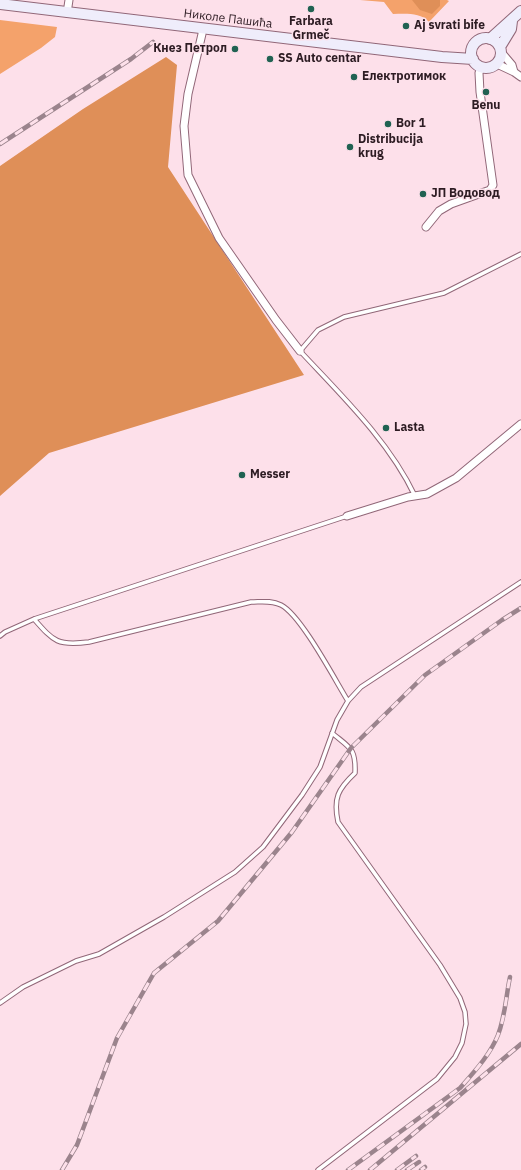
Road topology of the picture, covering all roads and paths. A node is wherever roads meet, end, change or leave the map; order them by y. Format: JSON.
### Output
{"nodes":[{"id":1,"x":69,"y":0,"type":"edge"},
{"id":2,"x":0,"y":4,"type":"edge"},
{"id":3,"x":521,"y":11,"type":"edge"},
{"id":4,"x":67,"y":13,"type":"junction"},
{"id":5,"x":512,"y":20,"type":"junction"},
{"id":6,"x":202,"y":29,"type":"junction"},
{"id":7,"x":490,"y":39,"type":"junction"},
{"id":8,"x":501,"y":50,"type":"junction"},
{"id":9,"x":472,"y":54,"type":"junction"},
{"id":10,"x":497,"y":64,"type":"junction"},
{"id":11,"x":481,"y":67,"type":"junction"},
{"id":12,"x":514,"y":72,"type":"junction"},
{"id":13,"x":521,"y":77,"type":"edge"},
{"id":14,"x":426,"y":227,"type":"dead end"},
{"id":15,"x":521,"y":254,"type":"edge"},
{"id":16,"x":300,"y":351,"type":"junction"},
{"id":17,"x":521,"y":424,"type":"edge"},
{"id":18,"x":415,"y":496,"type":"junction"},
{"id":19,"x":347,"y":516,"type":"joint"},
{"id":20,"x":521,"y":582,"type":"edge"},
{"id":21,"x":34,"y":619,"type":"junction"},
{"id":22,"x":0,"y":636,"type":"edge"},
{"id":23,"x":348,"y":701,"type":"junction"},
{"id":24,"x":332,"y":733,"type":"junction"},
{"id":25,"x":0,"y":1003,"type":"edge"},
{"id":26,"x":318,"y":1170,"type":"edge"}],
"edges":[{"from":1,"to":4,"type":"street"},
{"from":2,"to":4,"type":"street","name":"Николе Пашића"},
{"from":3,"to":5,"type":"street"},
{"from":4,"to":6,"type":"street","name":"Николе Пашића"},
{"from":5,"to":7,"type":"street"},
{"from":5,"to":8,"type":"street"},
{"from":6,"to":9,"type":"street","name":"Николе Пашића"},
{"from":6,"to":16,"type":"street"},
{"from":7,"to":8,"type":"street"},
{"from":7,"to":9,"type":"street"},
{"from":8,"to":10,"type":"street"},
{"from":8,"to":12,"type":"street"},
{"from":9,"to":11,"type":"street"},
{"from":10,"to":11,"type":"street"},
{"from":10,"to":12,"type":"street"},
{"from":11,"to":14,"type":"street"},
{"from":12,"to":13,"type":"street"},
{"from":15,"to":16,"type":"lane"},
{"from":16,"to":18,"type":"lane"},
{"from":17,"to":18,"type":"street"},
{"from":18,"to":19,"type":"street"},
{"from":19,"to":21,"type":"lane"},
{"from":20,"to":23,"type":"lane"},
{"from":21,"to":22,"type":"lane"},
{"from":21,"to":23,"type":"lane"},
{"from":23,"to":24,"type":"lane"},
{"from":24,"to":25,"type":"lane"},
{"from":24,"to":26,"type":"lane"}]}
